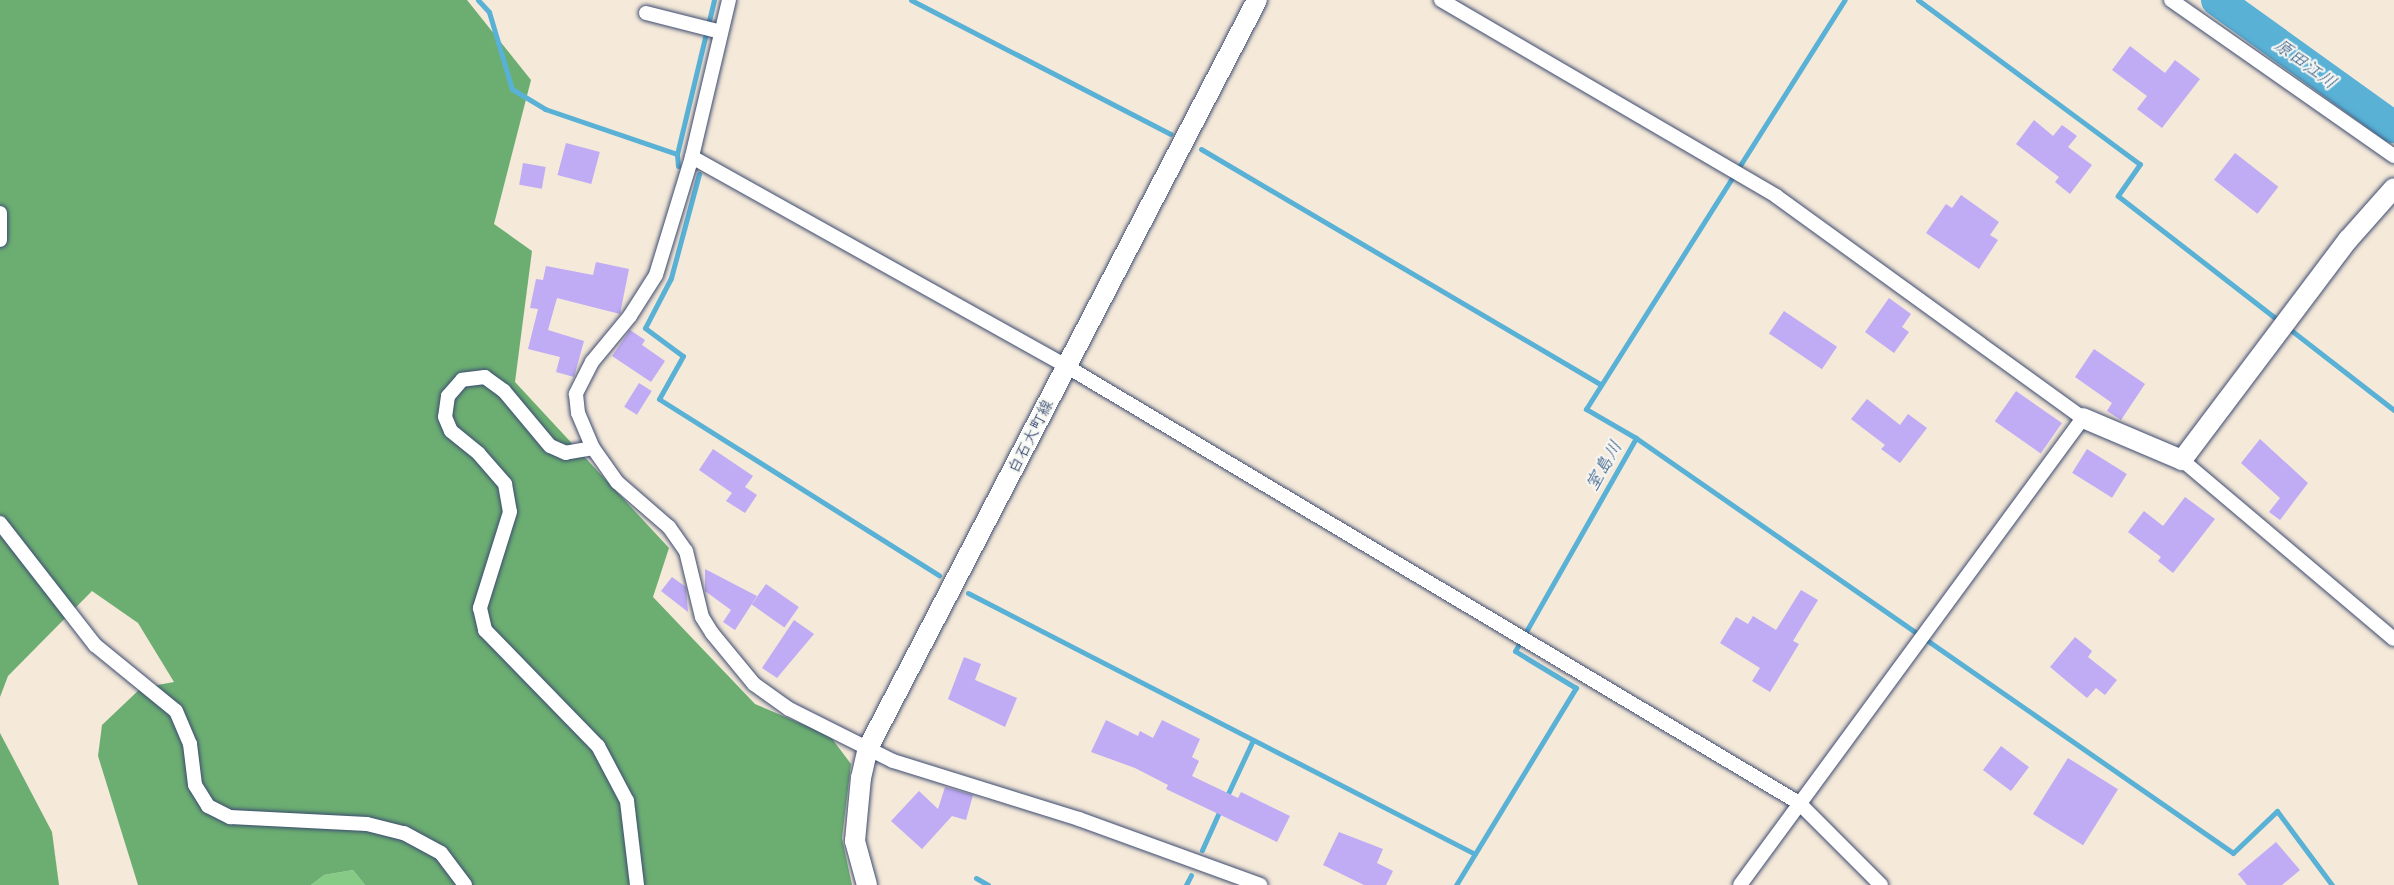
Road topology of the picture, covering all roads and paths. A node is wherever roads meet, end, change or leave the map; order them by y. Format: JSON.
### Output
{"nodes":[{"id":1,"x":729,"y":0,"type":"edge"},
{"id":2,"x":1257,"y":0,"type":"edge"},
{"id":3,"x":1441,"y":0,"type":"edge"},
{"id":4,"x":2171,"y":0,"type":"edge"},
{"id":5,"x":646,"y":13,"type":"dead end"},
{"id":6,"x":710,"y":30,"type":"junction"},
{"id":7,"x":2394,"y":156,"type":"edge"},
{"id":8,"x":692,"y":157,"type":"junction"},
{"id":9,"x":2394,"y":188,"type":"edge"},
{"id":10,"x":0,"y":213,"type":"edge"},
{"id":11,"x":0,"y":240,"type":"edge"},
{"id":12,"x":1066,"y":366,"type":"junction"},
{"id":13,"x":2083,"y":418,"type":"junction"},
{"id":14,"x":593,"y":448,"type":"junction"},
{"id":15,"x":2182,"y":460,"type":"junction"},
{"id":16,"x":0,"y":523,"type":"edge"},
{"id":17,"x":2394,"y":639,"type":"edge"},
{"id":18,"x":868,"y":748,"type":"junction"},
{"id":19,"x":1799,"y":803,"type":"junction"},
{"id":20,"x":465,"y":885,"type":"edge"},
{"id":21,"x":637,"y":885,"type":"edge"},
{"id":22,"x":867,"y":885,"type":"edge"},
{"id":23,"x":1260,"y":885,"type":"edge"},
{"id":24,"x":1740,"y":885,"type":"edge"},
{"id":25,"x":1881,"y":885,"type":"edge"}],
"edges":[{"from":1,"to":6,"type":"street"},
{"from":2,"to":12,"type":"main road","name":"白石大町線"},
{"from":3,"to":13,"type":"street"},
{"from":4,"to":7,"type":"street"},
{"from":5,"to":6,"type":"street"},
{"from":6,"to":8,"type":"street"},
{"from":8,"to":12,"type":"street"},
{"from":8,"to":14,"type":"street"},
{"from":9,"to":15,"type":"main road"},
{"from":10,"to":11,"type":"street"},
{"from":12,"to":18,"type":"main road","name":"白石大町線"},
{"from":12,"to":19,"type":"street"},
{"from":13,"to":15,"type":"main road"},
{"from":13,"to":19,"type":"street"},
{"from":14,"to":18,"type":"street"},
{"from":14,"to":21,"type":"street"},
{"from":15,"to":17,"type":"street"},
{"from":16,"to":20,"type":"street"},
{"from":18,"to":22,"type":"main road","name":"白石大町線"},
{"from":18,"to":23,"type":"street"},
{"from":19,"to":24,"type":"street"},
{"from":19,"to":25,"type":"street"}]}
